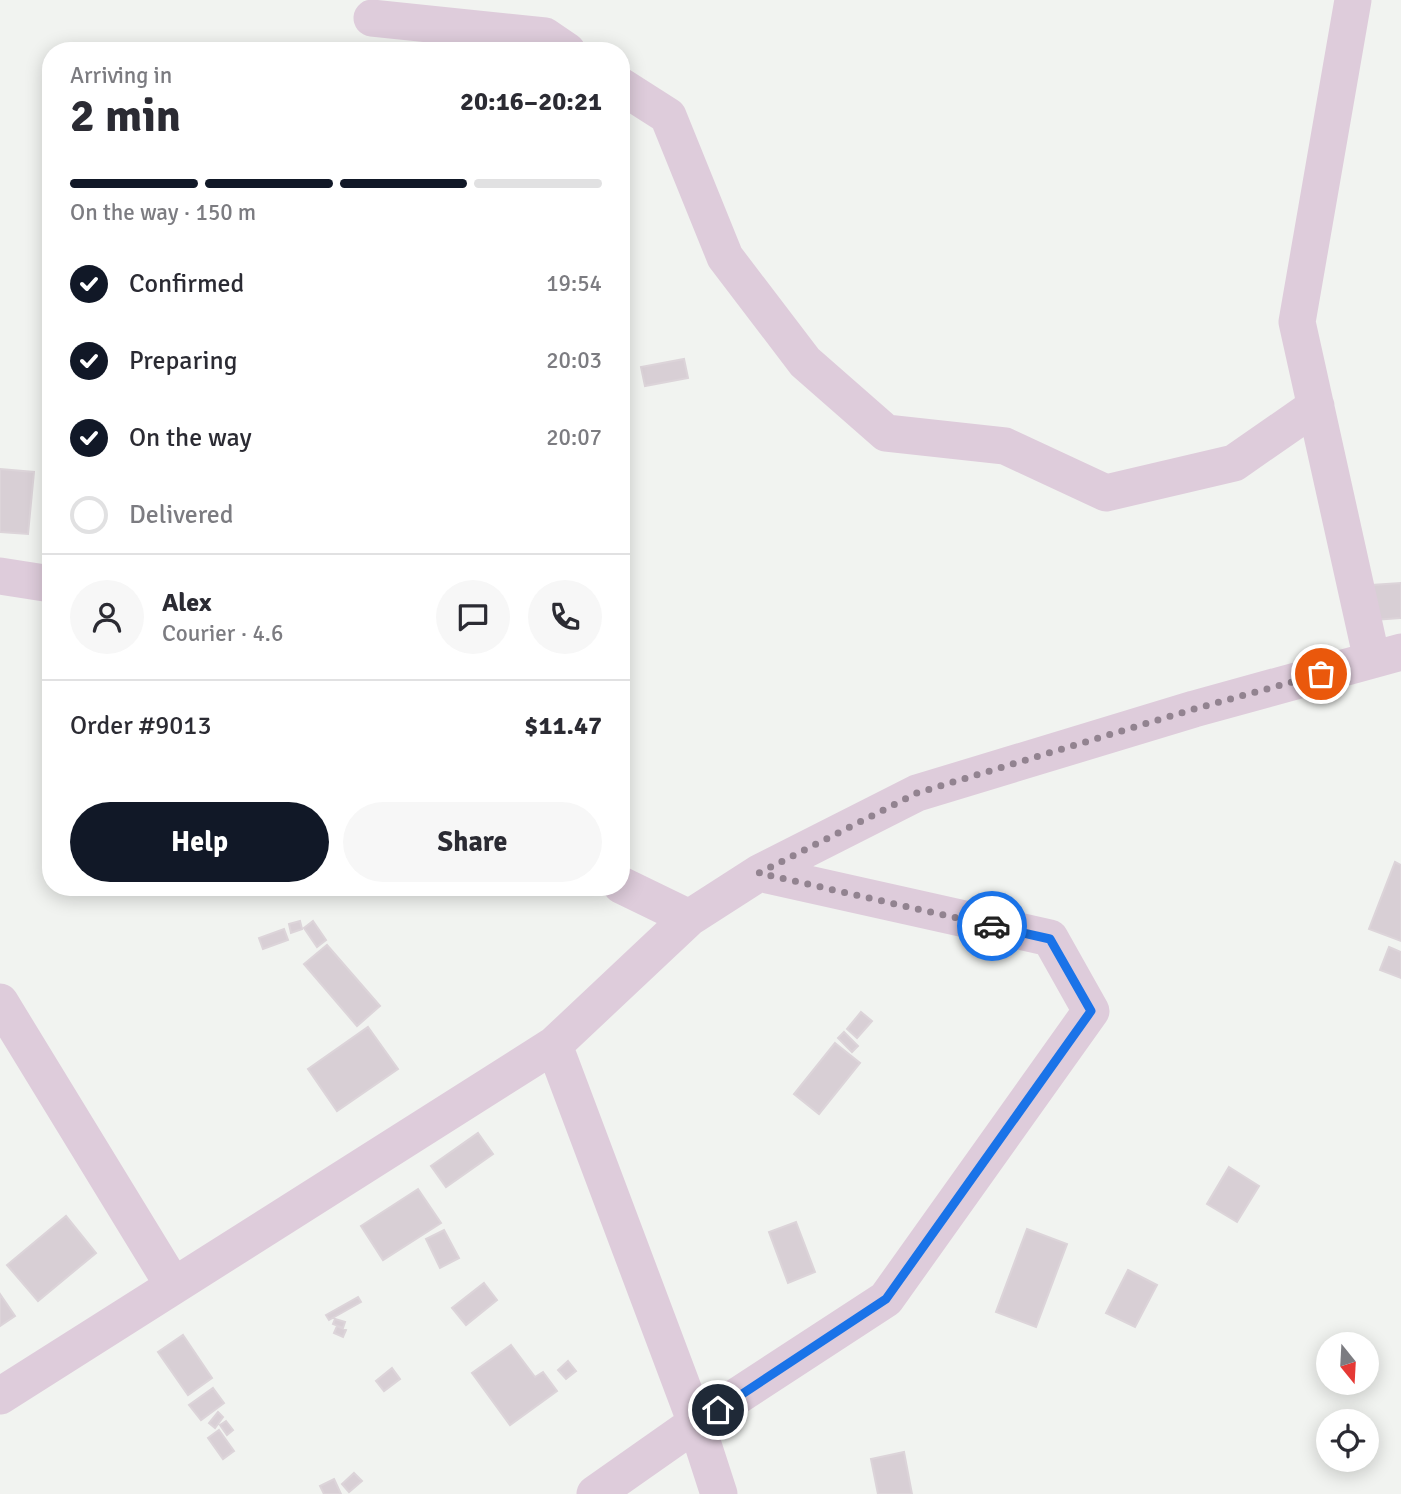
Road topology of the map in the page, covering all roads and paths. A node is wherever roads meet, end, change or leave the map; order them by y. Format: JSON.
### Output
{"nodes":[{"id":1,"x":1353,"y":0,"type":"edge"},
{"id":2,"x":372,"y":18,"type":"dead end"},
{"id":3,"x":554,"y":42,"type":"edge"},
{"id":4,"x":630,"y":92,"type":"edge"},
{"id":5,"x":1316,"y":407,"type":"junction"},
{"id":6,"x":0,"y":576,"type":"edge"},
{"id":7,"x":42,"y":583,"type":"edge"},
{"id":8,"x":1387,"y":656,"type":"edge"},
{"id":9,"x":759,"y":873,"type":"junction"},
{"id":10,"x":630,"y":889,"type":"edge"},
{"id":11,"x":689,"y":918,"type":"junction"},
{"id":12,"x":0,"y":1002,"type":"edge"},
{"id":13,"x":554,"y":1045,"type":"junction"},
{"id":14,"x":173,"y":1285,"type":"junction"},
{"id":15,"x":0,"y":1396,"type":"edge"},
{"id":16,"x":696,"y":1423,"type":"junction"},
{"id":17,"x":595,"y":1494,"type":"edge"},
{"id":18,"x":719,"y":1494,"type":"edge"}],
"edges":[{"from":1,"to":5,"type":"street"},
{"from":2,"to":3,"type":"street"},
{"from":4,"to":5,"type":"street"},
{"from":5,"to":8,"type":"street"},
{"from":6,"to":7,"type":"street"},
{"from":8,"to":9,"type":"street"},
{"from":9,"to":11,"type":"street"},
{"from":9,"to":16,"type":"street"},
{"from":10,"to":11,"type":"street"},
{"from":11,"to":13,"type":"street"},
{"from":12,"to":14,"type":"street"},
{"from":13,"to":14,"type":"street"},
{"from":13,"to":16,"type":"street"},
{"from":14,"to":15,"type":"street"},
{"from":16,"to":17,"type":"street"},
{"from":16,"to":18,"type":"street"}]}
